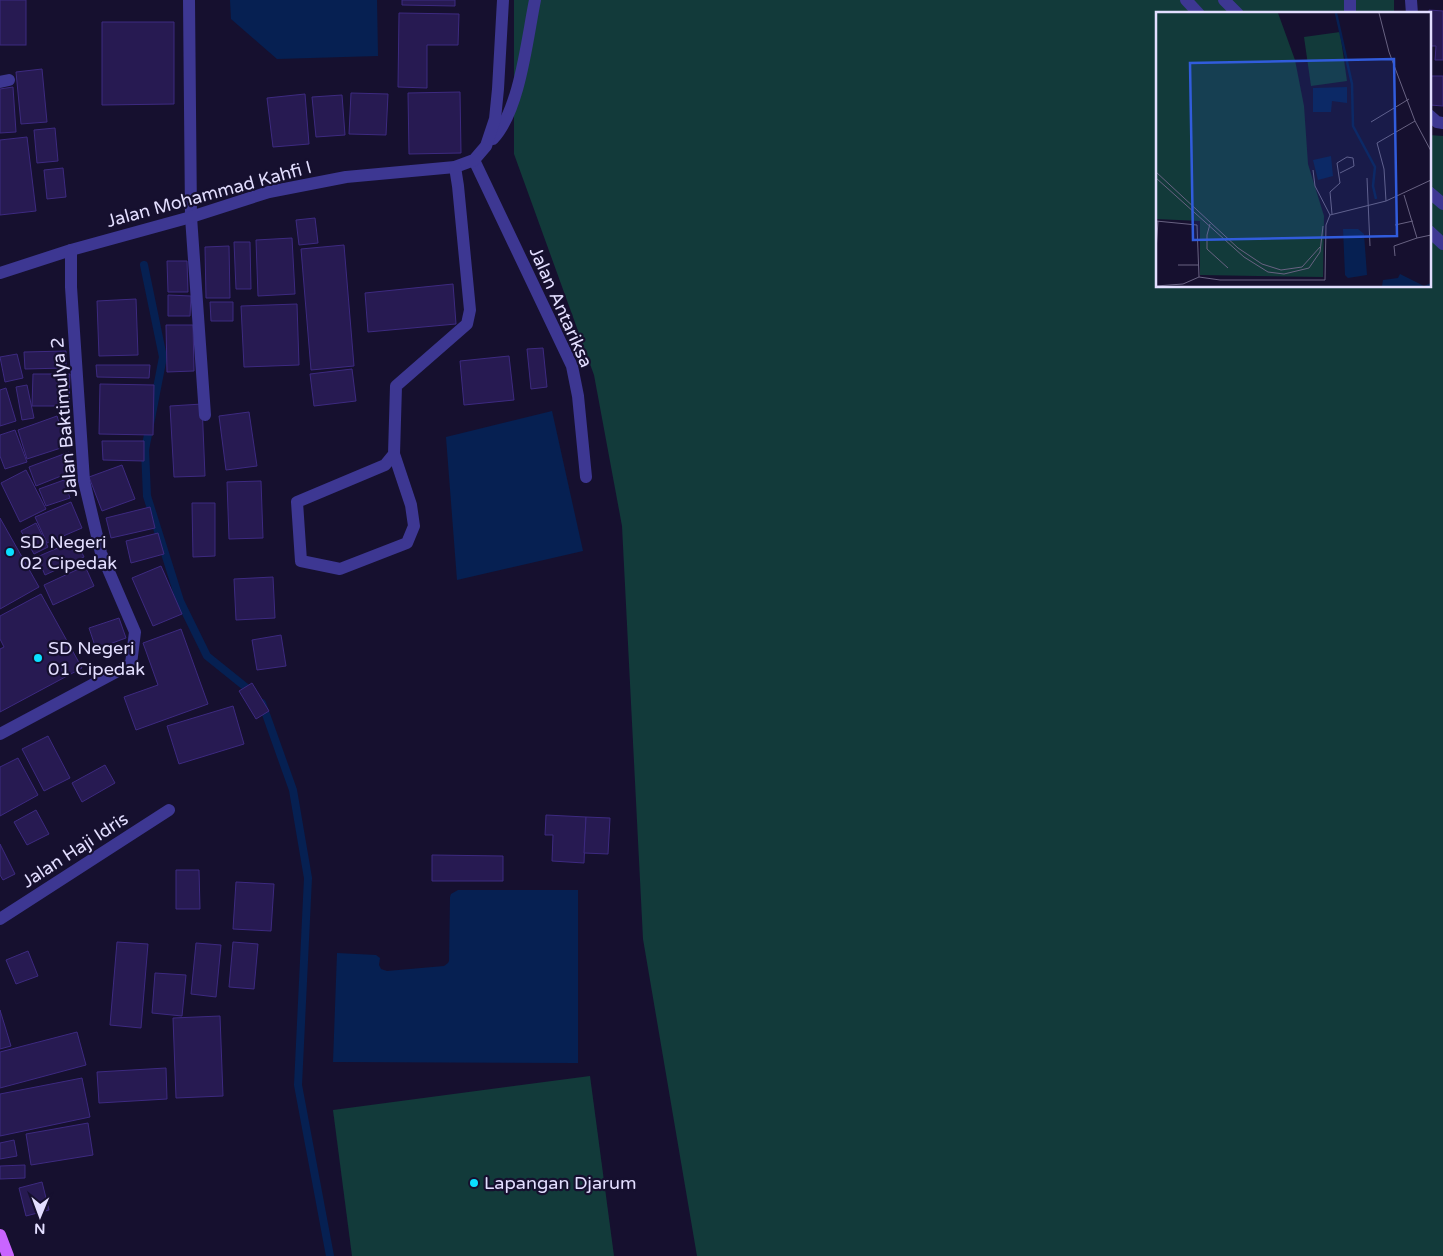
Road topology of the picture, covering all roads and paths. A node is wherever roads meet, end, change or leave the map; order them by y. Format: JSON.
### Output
{"nodes":[{"id":1,"x":189,"y":0,"type":"edge"},
{"id":2,"x":503,"y":0,"type":"edge"},
{"id":3,"x":535,"y":0,"type":"edge"},
{"id":4,"x":1186,"y":0,"type":"edge"},
{"id":5,"x":1224,"y":0,"type":"edge"},
{"id":6,"x":1197,"y":12,"type":"edge"},
{"id":7,"x":1236,"y":12,"type":"edge"},
{"id":8,"x":1430,"y":116,"type":"edge"},
{"id":9,"x":1443,"y":123,"type":"edge"},
{"id":10,"x":486,"y":146,"type":"junction"},
{"id":11,"x":474,"y":160,"type":"junction"},
{"id":12,"x":455,"y":167,"type":"junction"},
{"id":13,"x":1430,"y":193,"type":"edge"},
{"id":14,"x":1443,"y":204,"type":"edge"},
{"id":15,"x":191,"y":217,"type":"junction"},
{"id":16,"x":1430,"y":232,"type":"edge"},
{"id":17,"x":1443,"y":244,"type":"edge"},
{"id":18,"x":71,"y":250,"type":"junction"},
{"id":19,"x":0,"y":273,"type":"edge"},
{"id":20,"x":205,"y":415,"type":"dead end"},
{"id":21,"x":394,"y":454,"type":"junction"},
{"id":22,"x":586,"y":477,"type":"dead end"},
{"id":23,"x":0,"y":734,"type":"edge"},
{"id":24,"x":168,"y":810,"type":"dead end"},
{"id":25,"x":0,"y":919,"type":"edge"},
{"id":26,"x":0,"y":1235,"type":"edge"},
{"id":27,"x":8,"y":1256,"type":"edge"}],
"edges":[{"from":1,"to":15,"type":"street"},
{"from":2,"to":10,"type":"street","name":"Jalan Mohammad Kahfi I"},
{"from":3,"to":10,"type":"street"},
{"from":4,"to":6,"type":"street"},
{"from":5,"to":7,"type":"street"},
{"from":8,"to":9,"type":"street"},
{"from":10,"to":11,"type":"street","name":"Jalan Mohammad Kahfi I"},
{"from":11,"to":12,"type":"street","name":"Jalan Mohammad Kahfi I"},
{"from":11,"to":22,"type":"street","name":"Jalan Antariksa"},
{"from":12,"to":15,"type":"street","name":"Jalan Mohammad Kahfi I"},
{"from":12,"to":21,"type":"street"},
{"from":13,"to":14,"type":"street"},
{"from":15,"to":18,"type":"street","name":"Jalan Mohammad Kahfi I"},
{"from":15,"to":20,"type":"street"},
{"from":16,"to":17,"type":"street"},
{"from":18,"to":19,"type":"street","name":"Jalan Mohammad Kahfi I"},
{"from":18,"to":23,"type":"street","name":"Jalan Baktimulya 2"},
{"from":21,"to":21,"type":"street"},
{"from":24,"to":25,"type":"street","name":"Jalan Haji Idris"},
{"from":26,"to":27,"type":"main road"}]}
